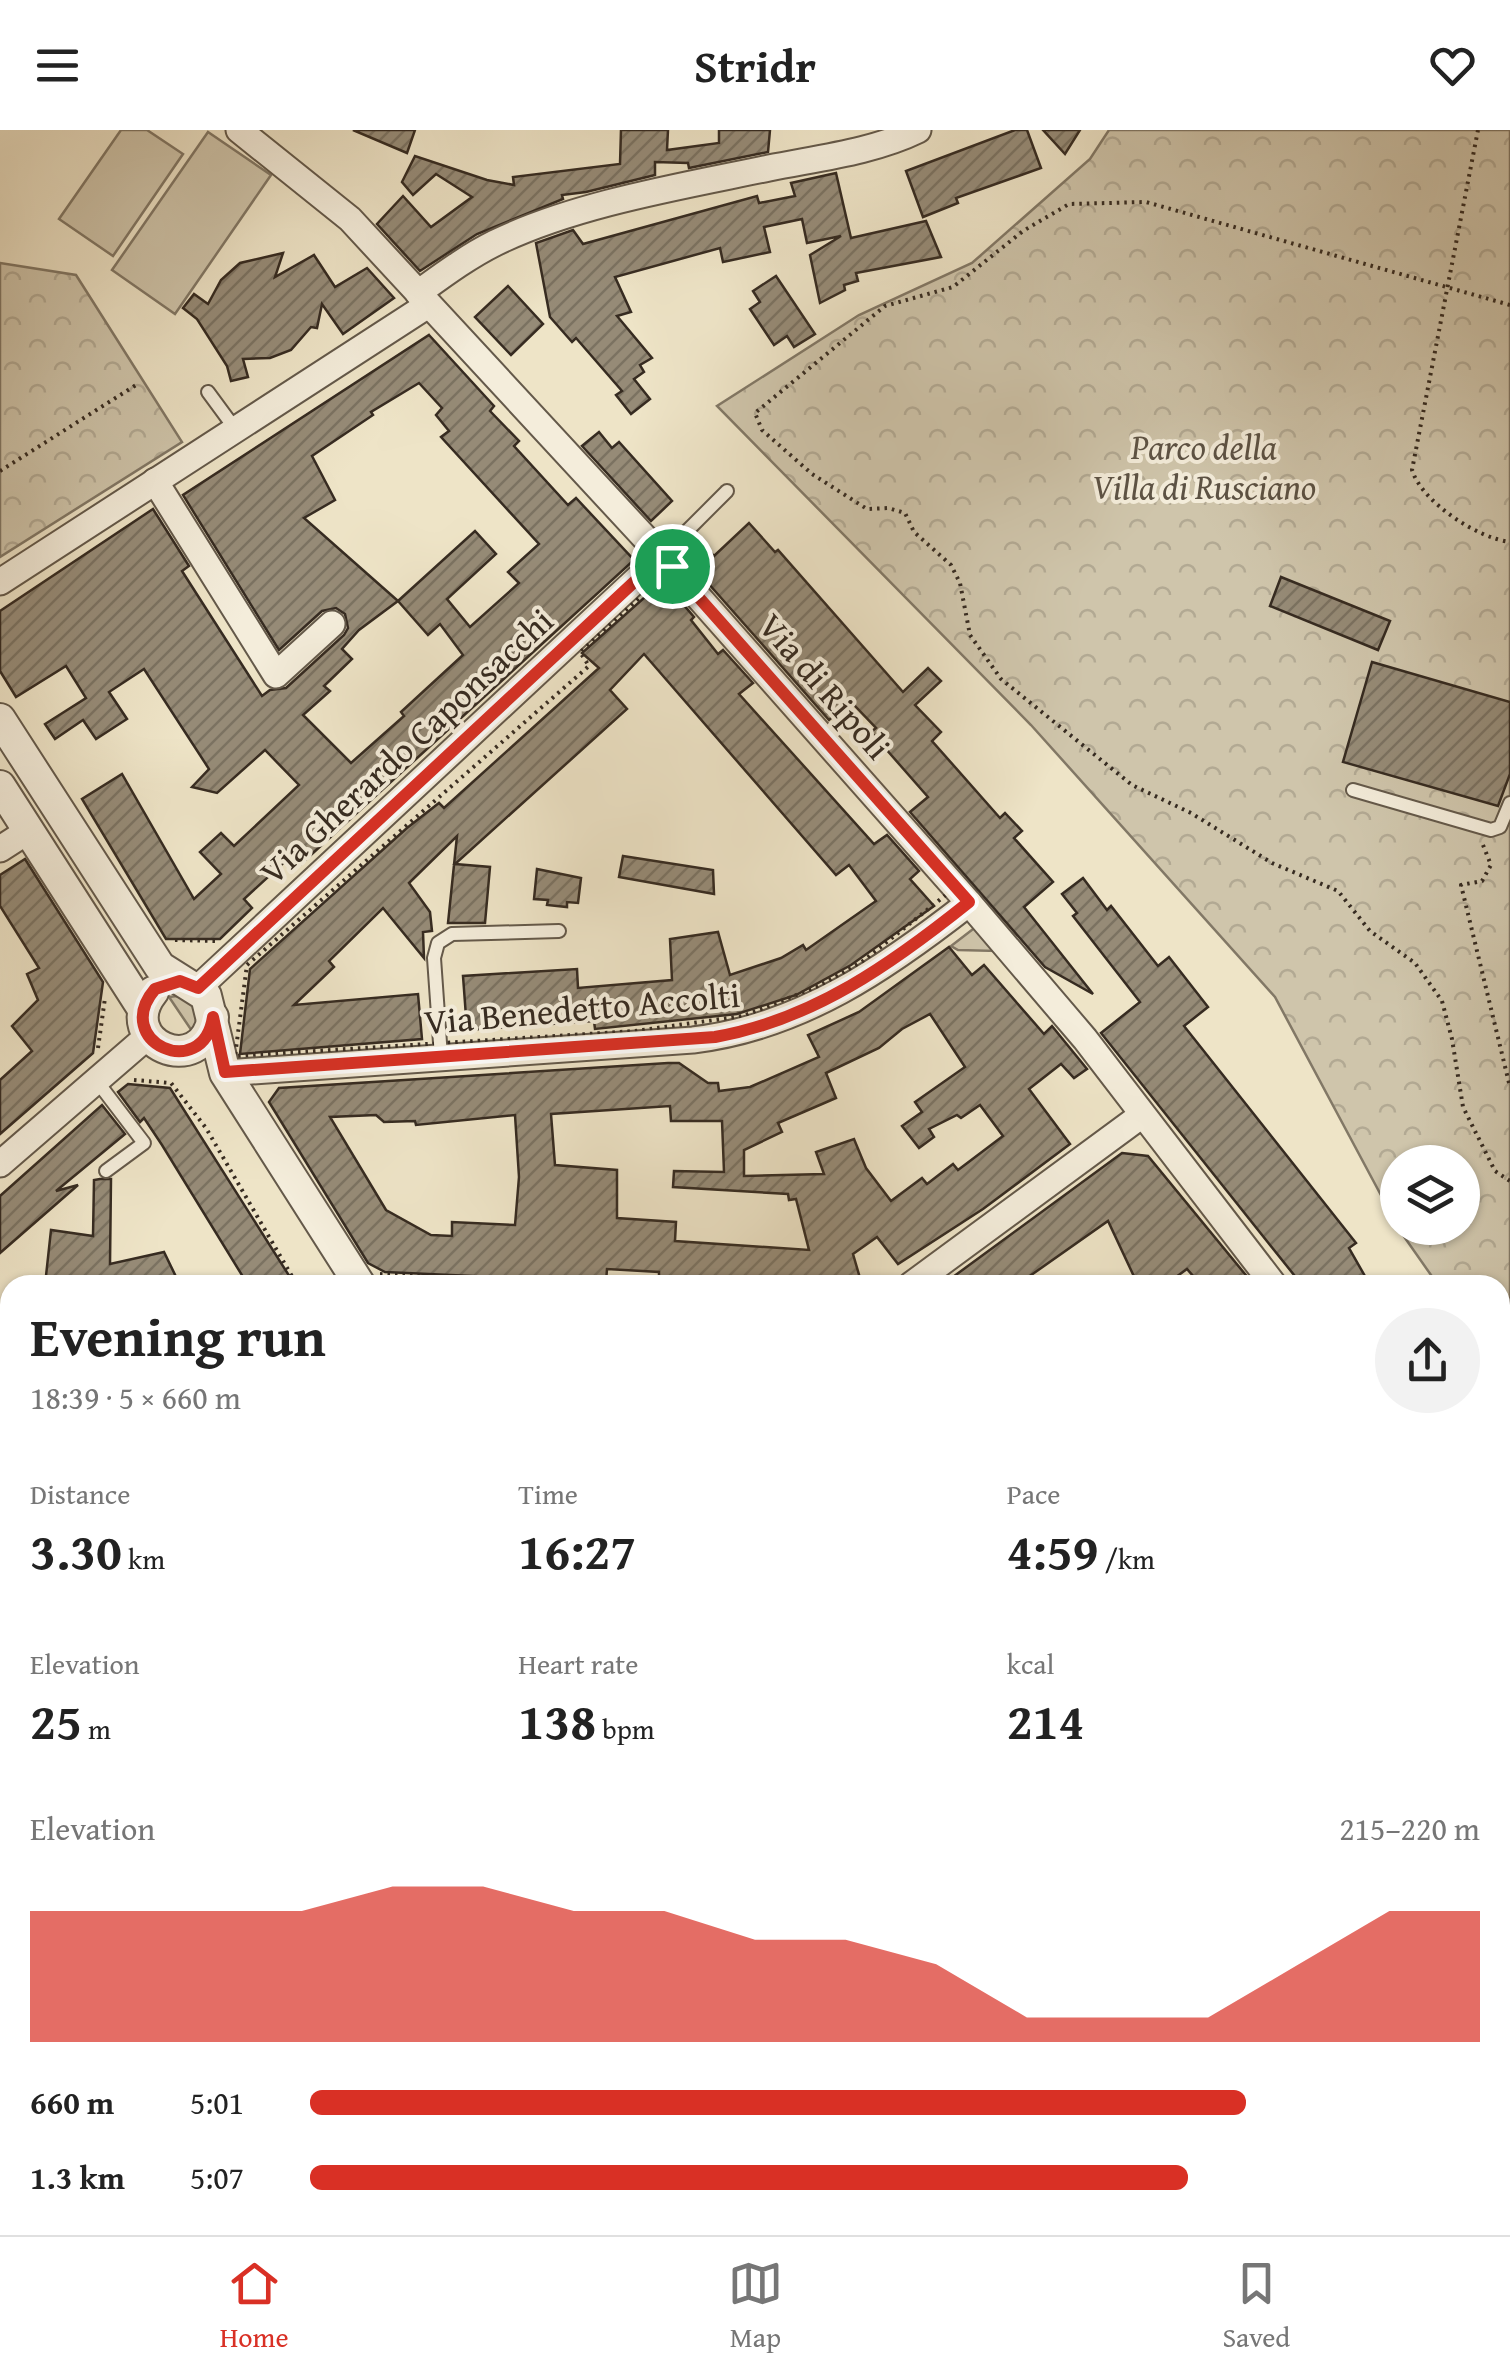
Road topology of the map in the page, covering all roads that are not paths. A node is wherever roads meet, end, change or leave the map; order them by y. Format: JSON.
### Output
{"nodes":[{"id":1,"x":238,"y":130,"type":"edge"},
{"id":2,"x":918,"y":130,"type":"edge"},
{"id":3,"x":423,"y":299,"type":"junction"},
{"id":4,"x":208,"y":392,"type":"dead end"},
{"id":5,"x":236,"y":430,"type":"junction"},
{"id":6,"x":156,"y":482,"type":"junction"},
{"id":7,"x":727,"y":492,"type":"dead end"},
{"id":8,"x":662,"y":556,"type":"junction"},
{"id":9,"x":0,"y":582,"type":"edge"},
{"id":10,"x":332,"y":624,"type":"dead end"},
{"id":11,"x":0,"y":719,"type":"edge"},
{"id":12,"x":0,"y":786,"type":"edge"},
{"id":13,"x":1353,"y":790,"type":"dead end"},
{"id":14,"x":1510,"y":803,"type":"edge"},
{"id":15,"x":28,"y":831,"type":"junction"},
{"id":16,"x":0,"y":849,"type":"edge"},
{"id":17,"x":957,"y":899,"type":"junction"},
{"id":18,"x":560,"y":931,"type":"dead end"},
{"id":19,"x":189,"y":985,"type":"junction"},
{"id":20,"x":213,"y":1017,"type":"junction"},
{"id":21,"x":145,"y":1022,"type":"junction"},
{"id":22,"x":441,"y":1051,"type":"junction"},
{"id":23,"x":225,"y":1072,"type":"junction"},
{"id":24,"x":96,"y":1080,"type":"junction"},
{"id":25,"x":1142,"y":1115,"type":"junction"},
{"id":26,"x":0,"y":1164,"type":"edge"},
{"id":27,"x":106,"y":1172,"type":"dead end"},
{"id":28,"x":362,"y":1275,"type":"edge"},
{"id":29,"x":924,"y":1275,"type":"edge"},
{"id":30,"x":1266,"y":1275,"type":"edge"}],
"edges":[{"from":1,"to":3,"type":"street","name":"Via di Ripoli"},
{"from":2,"to":3,"type":"street"},
{"from":3,"to":5,"type":"street"},
{"from":3,"to":8,"type":"street","name":"Via di Ripoli"},
{"from":4,"to":5,"type":"lane"},
{"from":5,"to":6,"type":"street"},
{"from":6,"to":9,"type":"street"},
{"from":6,"to":10,"type":"street"},
{"from":7,"to":8,"type":"lane"},
{"from":8,"to":17,"type":"street","name":"Via di Ripoli"},
{"from":8,"to":19,"type":"street","name":"Via Gherardo Caponsacchi"},
{"from":11,"to":19,"type":"street"},
{"from":12,"to":15,"type":"street"},
{"from":13,"to":14,"type":"lane"},
{"from":15,"to":16,"type":"street"},
{"from":15,"to":21,"type":"street"},
{"from":17,"to":22,"type":"street","name":"Via Benedetto Accolti"},
{"from":17,"to":25,"type":"street","name":"Via di Ripoli"},
{"from":18,"to":22,"type":"lane"},
{"from":19,"to":20,"type":"street"},
{"from":19,"to":21,"type":"street"},
{"from":20,"to":21,"type":"street"},
{"from":20,"to":23,"type":"street"},
{"from":21,"to":24,"type":"street"},
{"from":22,"to":23,"type":"street","name":"Via Benedetto Accolti"},
{"from":23,"to":28,"type":"street"},
{"from":24,"to":26,"type":"street"},
{"from":24,"to":27,"type":"lane"},
{"from":25,"to":29,"type":"street"},
{"from":25,"to":30,"type":"street","name":"Via di Ripoli"}]}
